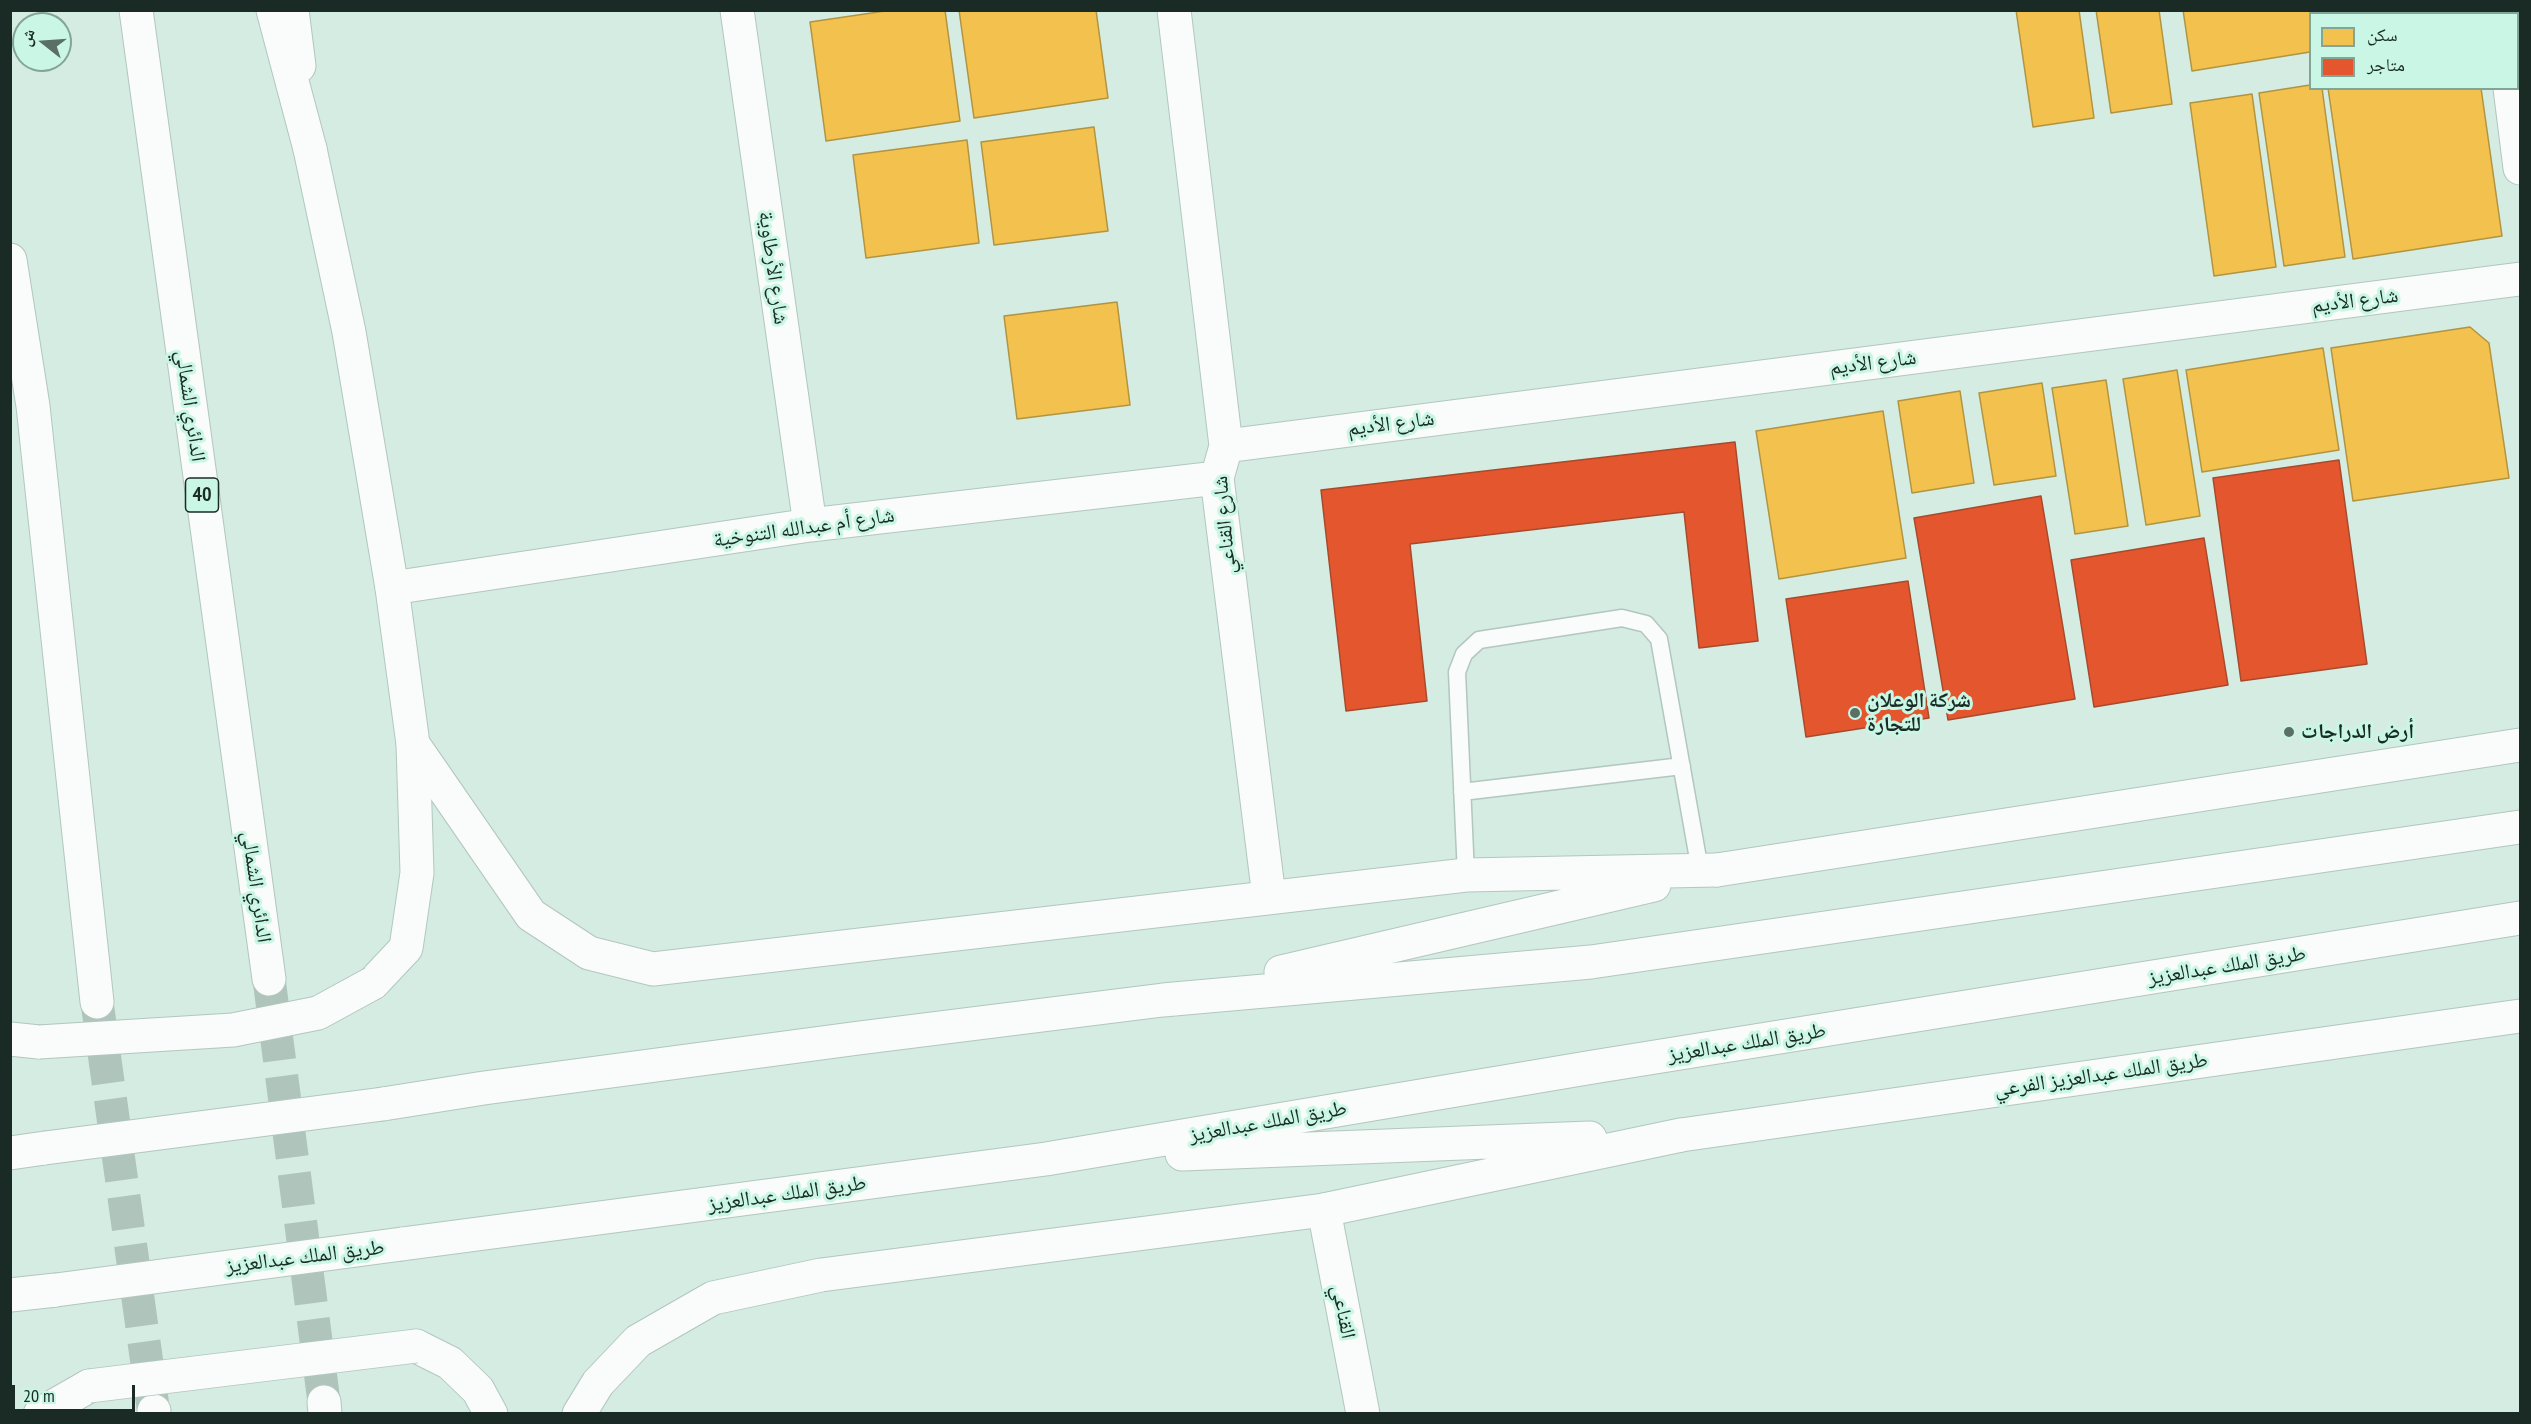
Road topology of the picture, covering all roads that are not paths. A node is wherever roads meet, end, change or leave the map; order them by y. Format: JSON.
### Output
{"nodes":[{"id":1,"x":136,"y":10,"type":"edge"},
{"id":2,"x":273,"y":10,"type":"edge"},
{"id":3,"x":292,"y":10,"type":"edge"},
{"id":4,"x":737,"y":10,"type":"edge"},
{"id":5,"x":1174,"y":10,"type":"edge"},
{"id":6,"x":2510,"y":90,"type":"edge"},
{"id":7,"x":310,"y":148,"type":"junction"},
{"id":8,"x":2520,"y":168,"type":"edge"},
{"id":9,"x":10,"y":260,"type":"edge"},
{"id":10,"x":2520,"y":279,"type":"edge"},
{"id":11,"x":1226,"y":446,"type":"junction"},
{"id":12,"x":1217,"y":478,"type":"junction"},
{"id":13,"x":810,"y":525,"type":"junction"},
{"id":14,"x":392,"y":588,"type":"junction"},
{"id":15,"x":413,"y":744,"type":"junction"},
{"id":16,"x":2520,"y":745,"type":"edge"},
{"id":17,"x":1682,"y":766,"type":"junction"},
{"id":18,"x":1462,"y":792,"type":"junction"},
{"id":19,"x":2520,"y":827,"type":"edge"},
{"id":20,"x":1708,"y":870,"type":"junction"},
{"id":21,"x":1466,"y":875,"type":"junction"},
{"id":22,"x":1269,"y":897,"type":"junction"},
{"id":23,"x":2520,"y":918,"type":"edge"},
{"id":24,"x":269,"y":979,"type":"tunnel mouth"},
{"id":25,"x":1163,"y":1000,"type":"junction"},
{"id":26,"x":97,"y":1002,"type":"tunnel mouth"},
{"id":27,"x":2520,"y":1016,"type":"edge"},
{"id":28,"x":25,"y":1040,"type":"edge"},
{"id":29,"x":1681,"y":1135,"type":"junction"},
{"id":30,"x":10,"y":1153,"type":"edge"},
{"id":31,"x":1046,"y":1160,"type":"junction"},
{"id":32,"x":1324,"y":1210,"type":"junction"},
{"id":33,"x":10,"y":1295,"type":"edge"},
{"id":34,"x":40,"y":1413,"type":"edge"},
{"id":35,"x":491,"y":1413,"type":"edge"},
{"id":36,"x":579,"y":1413,"type":"edge"},
{"id":37,"x":1363,"y":1413,"type":"edge"}],
"edges":[{"from":1,"to":24,"type":"main road","name":"الدائري الشمالي","number":"40"},
{"from":2,"to":7,"type":"main road"},
{"from":3,"to":7,"type":"main road"},
{"from":4,"to":13,"type":"main road","name":"شارع الأرطاوية"},
{"from":5,"to":11,"type":"main road","name":"شارع القناعي"},
{"from":6,"to":8,"type":"main road"},
{"from":7,"to":14,"type":"main road"},
{"from":9,"to":26,"type":"main road"},
{"from":10,"to":11,"type":"main road","name":"شارع الأديم"},
{"from":11,"to":12,"type":"main road","name":"شارع القناعي"},
{"from":12,"to":13,"type":"main road","name":"شارع أم عبدالله التنوخية"},
{"from":12,"to":22,"type":"main road","name":"شارع القناعي"},
{"from":13,"to":14,"type":"main road","name":"شارع أم عبدالله التنوخية"},
{"from":14,"to":15,"type":"main road"},
{"from":15,"to":22,"type":"main road"},
{"from":15,"to":28,"type":"main road","bridge":true},
{"from":16,"to":20,"type":"main road"},
{"from":17,"to":18,"type":"lane"},
{"from":17,"to":18,"type":"lane"},
{"from":17,"to":20,"type":"lane"},
{"from":18,"to":21,"type":"lane"},
{"from":19,"to":25,"type":"main road"},
{"from":20,"to":21,"type":"main road"},
{"from":20,"to":25,"type":"main road"},
{"from":21,"to":22,"type":"main road"},
{"from":23,"to":31,"type":"main road","name":"طريق الملك عبدالعزيز"},
{"from":25,"to":30,"type":"main road","bridge":true},
{"from":27,"to":29,"type":"main road","name":"طريق الملك عبدالعزيز الفرعي"},
{"from":29,"to":31,"type":"main road"},
{"from":29,"to":32,"type":"main road"},
{"from":31,"to":33,"type":"main road","name":"طريق الملك عبدالعزيز","bridge":true},
{"from":32,"to":36,"type":"main road"},
{"from":32,"to":37,"type":"main road","name":"القناعي"},
{"from":34,"to":35,"type":"main road","bridge":true}]}
